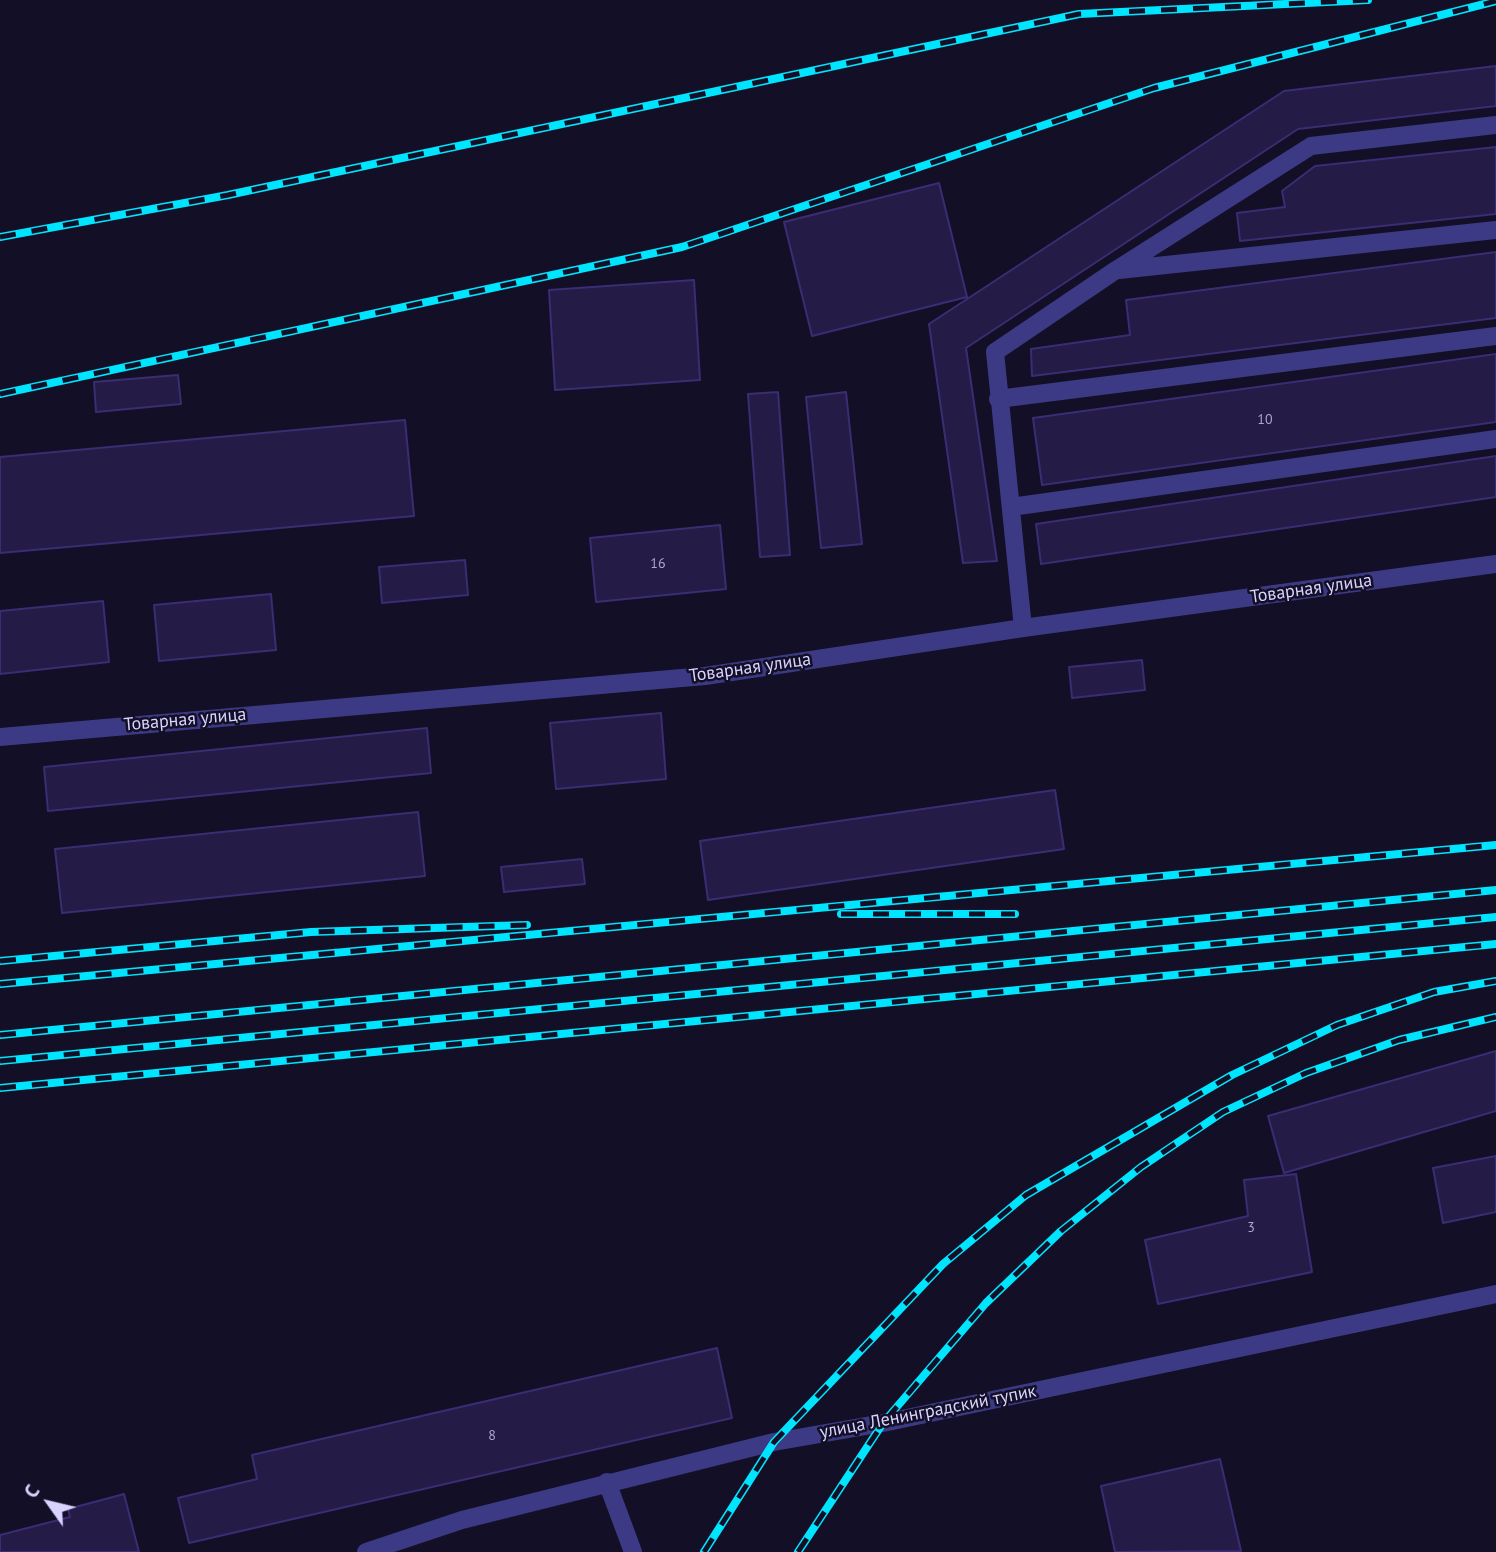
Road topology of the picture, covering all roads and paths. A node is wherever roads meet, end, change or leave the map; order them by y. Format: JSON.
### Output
{"nodes":[{"id":1,"x":1496,"y":125,"type":"edge"},
{"id":2,"x":1496,"y":230,"type":"edge"},
{"id":3,"x":1116,"y":270,"type":"junction"},
{"id":4,"x":1496,"y":336,"type":"edge"},
{"id":5,"x":998,"y":399,"type":"junction"},
{"id":6,"x":1496,"y":439,"type":"edge"},
{"id":7,"x":1011,"y":507,"type":"junction"},
{"id":8,"x":1496,"y":565,"type":"edge"},
{"id":9,"x":1023,"y":628,"type":"junction"},
{"id":10,"x":0,"y":737,"type":"edge"},
{"id":11,"x":1496,"y":1294,"type":"edge"},
{"id":12,"x":607,"y":1482,"type":"junction"},
{"id":13,"x":366,"y":1552,"type":"edge"},
{"id":14,"x":633,"y":1552,"type":"edge"}],
"edges":[{"from":1,"to":3,"type":"street"},
{"from":2,"to":3,"type":"street"},
{"from":3,"to":5,"type":"street"},
{"from":4,"to":5,"type":"street"},
{"from":5,"to":7,"type":"street"},
{"from":6,"to":7,"type":"street"},
{"from":7,"to":9,"type":"street"},
{"from":8,"to":9,"type":"street","name":"Товарная улица"},
{"from":9,"to":10,"type":"street","name":"Товарная улица"},
{"from":11,"to":12,"type":"street","name":"улица Ленинградский тупик"},
{"from":12,"to":13,"type":"street","name":"улица Ленинградский тупик"},
{"from":12,"to":14,"type":"street"}]}
